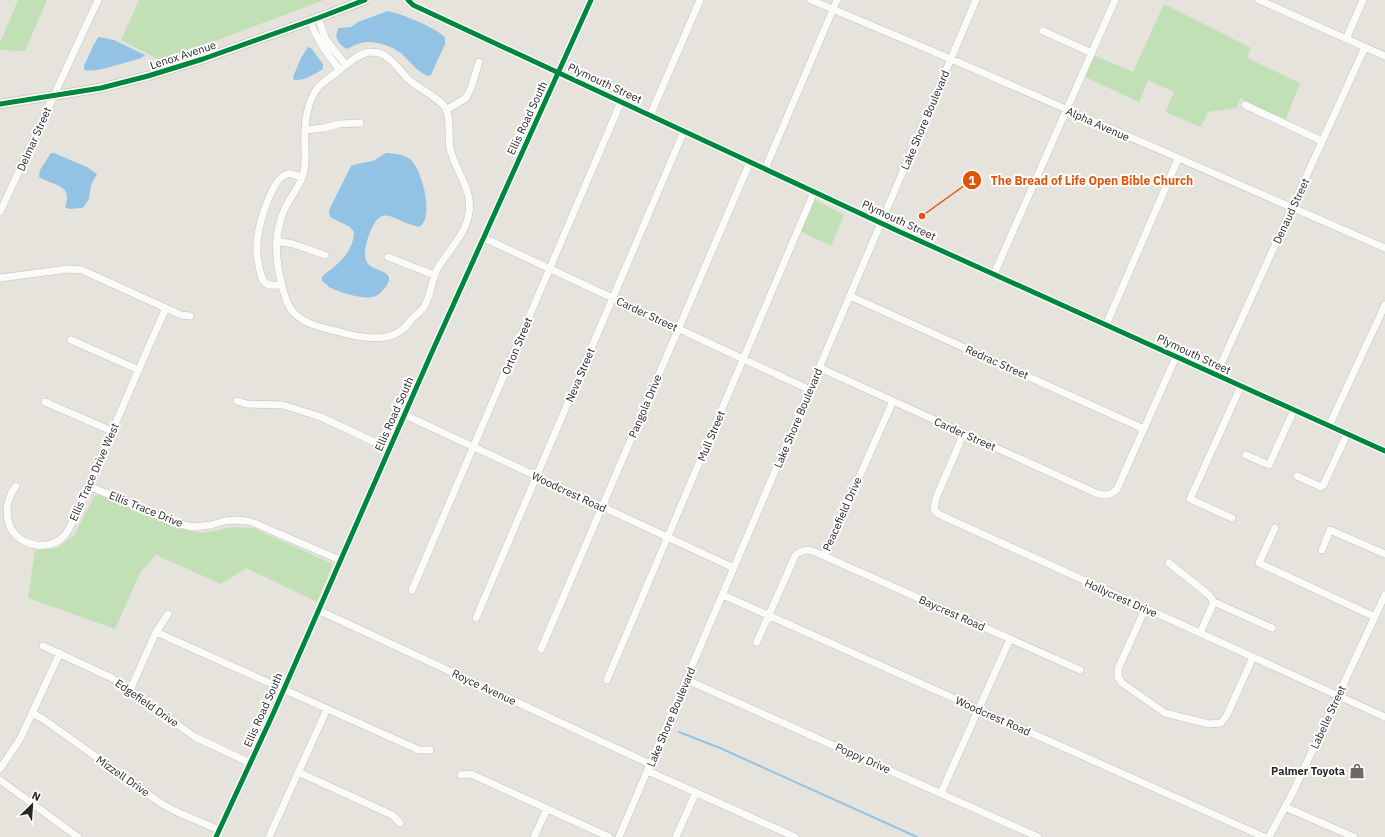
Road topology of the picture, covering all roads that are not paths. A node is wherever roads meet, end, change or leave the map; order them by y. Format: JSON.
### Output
{"nodes":[{"id":1,"x":98,"y":0,"type":"edge"},
{"id":2,"x":365,"y":0,"type":"edge"},
{"id":3,"x":408,"y":0,"type":"edge"},
{"id":4,"x":591,"y":0,"type":"edge"},
{"id":5,"x":700,"y":0,"type":"edge"},
{"id":6,"x":811,"y":0,"type":"edge"},
{"id":7,"x":837,"y":0,"type":"edge"},
{"id":8,"x":976,"y":0,"type":"edge"},
{"id":9,"x":1114,"y":0,"type":"edge"},
{"id":10,"x":1259,"y":0,"type":"edge"},
{"id":11,"x":1363,"y":0,"type":"edge"},
{"id":12,"x":833,"y":10,"type":"junction"},
{"id":13,"x":314,"y":20,"type":"junction"},
{"id":14,"x":1043,"y":32,"type":"dead end"},
{"id":15,"x":1346,"y":39,"type":"junction"},
{"id":16,"x":1365,"y":47,"type":"junction"},
{"id":17,"x":1092,"y":53,"type":"junction"},
{"id":18,"x":1385,"y":56,"type":"edge"},
{"id":19,"x":951,"y":59,"type":"junction"},
{"id":20,"x":479,"y":62,"type":"dead end"},
{"id":21,"x":343,"y":68,"type":"junction"},
{"id":22,"x":559,"y":73,"type":"junction"},
{"id":23,"x":53,"y":96,"type":"junction"},
{"id":24,"x":621,"y":102,"type":"junction"},
{"id":25,"x":0,"y":104,"type":"edge"},
{"id":26,"x":1245,"y":105,"type":"dead end"},
{"id":27,"x":446,"y":110,"type":"junction"},
{"id":28,"x":1066,"y":110,"type":"junction"},
{"id":29,"x":650,"y":116,"type":"junction"},
{"id":30,"x":360,"y":123,"type":"dead end"},
{"id":31,"x":305,"y":130,"type":"junction"},
{"id":32,"x":684,"y":131,"type":"junction"},
{"id":33,"x":1322,"y":141,"type":"junction"},
{"id":34,"x":1178,"y":159,"type":"junction"},
{"id":35,"x":750,"y":162,"type":"junction"},
{"id":36,"x":765,"y":169,"type":"junction"},
{"id":37,"x":302,"y":177,"type":"junction"},
{"id":38,"x":814,"y":192,"type":"junction"},
{"id":39,"x":1292,"y":208,"type":"junction"},
{"id":40,"x":0,"y":212,"type":"edge"},
{"id":41,"x":881,"y":223,"type":"junction"},
{"id":42,"x":484,"y":238,"type":"junction"},
{"id":43,"x":276,"y":241,"type":"junction"},
{"id":44,"x":1385,"y":248,"type":"edge"},
{"id":45,"x":325,"y":255,"type":"dead end"},
{"id":46,"x":388,"y":256,"type":"dead end"},
{"id":47,"x":550,"y":269,"type":"junction"},
{"id":48,"x":994,"y":274,"type":"junction"},
{"id":49,"x":434,"y":275,"type":"junction"},
{"id":50,"x":0,"y":278,"type":"edge"},
{"id":51,"x":282,"y":285,"type":"junction"},
{"id":52,"x":850,"y":296,"type":"junction"},
{"id":53,"x":613,"y":298,"type":"junction"},
{"id":54,"x":1385,"y":305,"type":"edge"},
{"id":55,"x":166,"y":308,"type":"junction"},
{"id":56,"x":190,"y":316,"type":"dead end"},
{"id":57,"x":1106,"y":325,"type":"junction"},
{"id":58,"x":678,"y":328,"type":"junction"},
{"id":59,"x":71,"y":340,"type":"dead end"},
{"id":60,"x":1176,"y":357,"type":"junction"},
{"id":61,"x":743,"y":359,"type":"junction"},
{"id":62,"x":820,"y":368,"type":"junction"},
{"id":63,"x":139,"y":370,"type":"junction"},
{"id":64,"x":1216,"y":375,"type":"junction"},
{"id":65,"x":1240,"y":386,"type":"junction"},
{"id":66,"x":810,"y":390,"type":"junction"},
{"id":67,"x":237,"y":401,"type":"dead end"},
{"id":68,"x":893,"y":401,"type":"junction"},
{"id":69,"x":45,"y":402,"type":"dead end"},
{"id":70,"x":1294,"y":410,"type":"junction"},
{"id":71,"x":405,"y":415,"type":"junction"},
{"id":72,"x":1329,"y":426,"type":"junction"},
{"id":73,"x":1144,"y":429,"type":"junction"},
{"id":74,"x":112,"y":431,"type":"junction"},
{"id":75,"x":964,"y":433,"type":"junction"},
{"id":76,"x":1347,"y":434,"type":"junction"},
{"id":77,"x":474,"y":447,"type":"junction"},
{"id":78,"x":389,"y":449,"type":"junction"},
{"id":79,"x":1385,"y":451,"type":"edge"},
{"id":80,"x":1246,"y":455,"type":"dead end"},
{"id":81,"x":537,"y":476,"type":"junction"},
{"id":82,"x":1297,"y":476,"type":"dead end"},
{"id":83,"x":16,"y":486,"type":"dead end"},
{"id":84,"x":88,"y":486,"type":"junction"},
{"id":85,"x":602,"y":507,"type":"junction"},
{"id":86,"x":1232,"y":518,"type":"dead end"},
{"id":87,"x":1275,"y":528,"type":"dead end"},
{"id":88,"x":668,"y":538,"type":"junction"},
{"id":89,"x":1322,"y":550,"type":"dead end"},
{"id":90,"x":1385,"y":554,"type":"edge"},
{"id":91,"x":824,"y":556,"type":"junction"},
{"id":92,"x":340,"y":560,"type":"junction"},
{"id":93,"x":1169,"y":563,"type":"dead end"},
{"id":94,"x":734,"y":568,"type":"junction"},
{"id":95,"x":412,"y":590,"type":"dead end"},
{"id":96,"x":723,"y":595,"type":"junction"},
{"id":97,"x":1385,"y":595,"type":"edge"},
{"id":98,"x":1214,"y":602,"type":"junction"},
{"id":99,"x":1146,"y":609,"type":"junction"},
{"id":100,"x":318,"y":610,"type":"junction"},
{"id":101,"x":168,"y":614,"type":"dead end"},
{"id":102,"x":768,"y":616,"type":"junction"},
{"id":103,"x":1375,"y":617,"type":"junction"},
{"id":104,"x":476,"y":618,"type":"dead end"},
{"id":105,"x":1272,"y":628,"type":"dead end"},
{"id":106,"x":156,"y":632,"type":"junction"},
{"id":107,"x":1200,"y":633,"type":"junction"},
{"id":108,"x":1010,"y":639,"type":"junction"},
{"id":109,"x":757,"y":642,"type":"dead end"},
{"id":110,"x":43,"y":646,"type":"dead end"},
{"id":111,"x":540,"y":649,"type":"dead end"},
{"id":112,"x":60,"y":653,"type":"junction"},
{"id":113,"x":1253,"y":657,"type":"junction"},
{"id":114,"x":1080,"y":670,"type":"dead end"},
{"id":115,"x":607,"y":680,"type":"dead end"},
{"id":116,"x":687,"y":680,"type":"junction"},
{"id":117,"x":284,"y":689,"type":"junction"},
{"id":118,"x":130,"y":690,"type":"junction"},
{"id":119,"x":1338,"y":696,"type":"junction"},
{"id":120,"x":327,"y":709,"type":"junction"},
{"id":121,"x":978,"y":710,"type":"junction"},
{"id":122,"x":32,"y":713,"type":"junction"},
{"id":123,"x":1385,"y":717,"type":"edge"},
{"id":124,"x":430,"y":750,"type":"dead end"},
{"id":125,"x":250,"y":763,"type":"junction"},
{"id":126,"x":649,"y":768,"type":"junction"},
{"id":127,"x":0,"y":769,"type":"edge"},
{"id":128,"x":298,"y":772,"type":"junction"},
{"id":129,"x":461,"y":775,"type":"dead end"},
{"id":130,"x":0,"y":780,"type":"edge"},
{"id":131,"x":696,"y":792,"type":"junction"},
{"id":132,"x":941,"y":793,"type":"junction"},
{"id":133,"x":1285,"y":807,"type":"junction"},
{"id":134,"x":547,"y":808,"type":"junction"},
{"id":135,"x":400,"y":822,"type":"dead end"},
{"id":136,"x":218,"y":834,"type":"edge"},
{"id":137,"x":78,"y":837,"type":"edge"},
{"id":138,"x":269,"y":837,"type":"edge"},
{"id":139,"x":534,"y":837,"type":"edge"},
{"id":140,"x":609,"y":837,"type":"edge"},
{"id":141,"x":620,"y":837,"type":"edge"},
{"id":142,"x":676,"y":837,"type":"edge"},
{"id":143,"x":795,"y":837,"type":"edge"},
{"id":144,"x":1038,"y":837,"type":"edge"},
{"id":145,"x":1264,"y":837,"type":"edge"},
{"id":146,"x":1269,"y":837,"type":"edge"},
{"id":147,"x":1354,"y":837,"type":"edge"}],
"edges":[{"from":1,"to":23,"type":"street","name":"Delmar Street"},
{"from":2,"to":13,"type":"main road","name":"Lenox Avenue"},
{"from":3,"to":22,"type":"street","name":"Plymouth Street"},
{"from":4,"to":22,"type":"street","name":"Ellis Road South"},
{"from":5,"to":29,"type":"street"},
{"from":6,"to":12,"type":"street","name":"Alpha Avenue"},
{"from":7,"to":12,"type":"street"},
{"from":8,"to":19,"type":"street","name":"Lake Shore Boulevard"},
{"from":9,"to":17,"type":"street"},
{"from":10,"to":15,"type":"street"},
{"from":11,"to":15,"type":"street"},
{"from":12,"to":19,"type":"street","name":"Alpha Avenue"},
{"from":12,"to":36,"type":"street"},
{"from":13,"to":21,"type":"street"},
{"from":13,"to":23,"type":"main road","name":"Lenox Avenue"},
{"from":14,"to":17,"type":"street"},
{"from":15,"to":16,"type":"street"},
{"from":16,"to":18,"type":"street"},
{"from":16,"to":33,"type":"street","name":"Denaud Street"},
{"from":17,"to":28,"type":"street"},
{"from":19,"to":28,"type":"street","name":"Alpha Avenue"},
{"from":19,"to":41,"type":"street","name":"Lake Shore Boulevard"},
{"from":20,"to":27,"type":"street"},
{"from":21,"to":27,"type":"street"},
{"from":21,"to":31,"type":"street"},
{"from":22,"to":24,"type":"street","name":"Plymouth Street"},
{"from":22,"to":42,"type":"street","name":"Ellis Road South"},
{"from":23,"to":25,"type":"main road","name":"Lenox Avenue"},
{"from":23,"to":40,"type":"street","name":"Delmar Street"},
{"from":24,"to":29,"type":"street","name":"Plymouth Street"},
{"from":24,"to":47,"type":"street","name":"Orton Street"},
{"from":26,"to":33,"type":"street"},
{"from":27,"to":49,"type":"street"},
{"from":28,"to":34,"type":"street","name":"Alpha Avenue"},
{"from":28,"to":48,"type":"street"},
{"from":29,"to":32,"type":"street","name":"Plymouth Street"},
{"from":30,"to":31,"type":"street"},
{"from":31,"to":37,"type":"street"},
{"from":32,"to":35,"type":"street","name":"Plymouth Street"},
{"from":32,"to":53,"type":"street","name":"Neva Street"},
{"from":33,"to":39,"type":"street","name":"Denaud Street"},
{"from":34,"to":39,"type":"street","name":"Alpha Avenue"},
{"from":34,"to":57,"type":"street"},
{"from":35,"to":36,"type":"street","name":"Plymouth Street"},
{"from":35,"to":58,"type":"street","name":"Pangola Drive"},
{"from":36,"to":38,"type":"street","name":"Plymouth Street"},
{"from":37,"to":43,"type":"street"},
{"from":37,"to":51,"type":"street"},
{"from":38,"to":41,"type":"street","name":"Plymouth Street"},
{"from":38,"to":61,"type":"street","name":"Mull Street"},
{"from":39,"to":44,"type":"street","name":"Alpha Avenue"},
{"from":39,"to":64,"type":"street","name":"Denaud Street"},
{"from":41,"to":48,"type":"street","name":"Plymouth Street"},
{"from":41,"to":52,"type":"street","name":"Lake Shore Boulevard"},
{"from":42,"to":47,"type":"street","name":"Carder Street"},
{"from":42,"to":71,"type":"street","name":"Ellis Road South"},
{"from":43,"to":45,"type":"street"},
{"from":43,"to":51,"type":"street"},
{"from":46,"to":49,"type":"street"},
{"from":47,"to":53,"type":"street","name":"Carder Street"},
{"from":47,"to":77,"type":"street","name":"Orton Street"},
{"from":48,"to":57,"type":"street","name":"Plymouth Street"},
{"from":49,"to":51,"type":"street"},
{"from":50,"to":55,"type":"street"},
{"from":52,"to":62,"type":"street","name":"Lake Shore Boulevard"},
{"from":52,"to":73,"type":"street","name":"Redrac Street"},
{"from":53,"to":58,"type":"street","name":"Carder Street"},
{"from":53,"to":81,"type":"street","name":"Neva Street"},
{"from":54,"to":72,"type":"street"},
{"from":55,"to":56,"type":"street"},
{"from":55,"to":63,"type":"street","name":"Ellis Trace Drive West"},
{"from":57,"to":60,"type":"street","name":"Plymouth Street"},
{"from":58,"to":61,"type":"street","name":"Carder Street"},
{"from":58,"to":85,"type":"street","name":"Pangola Drive"},
{"from":59,"to":63,"type":"street"},
{"from":60,"to":64,"type":"street","name":"Plymouth Street"},
{"from":60,"to":73,"type":"street"},
{"from":61,"to":66,"type":"street","name":"Carder Street"},
{"from":61,"to":88,"type":"street","name":"Mull Street"},
{"from":62,"to":66,"type":"street","name":"Lake Shore Boulevard"},
{"from":62,"to":68,"type":"street","name":"Carder Street"},
{"from":63,"to":74,"type":"street","name":"Ellis Trace Drive West"},
{"from":64,"to":65,"type":"street","name":"Plymouth Street"},
{"from":65,"to":70,"type":"street","name":"Plymouth Street"},
{"from":65,"to":86,"type":"street"},
{"from":66,"to":94,"type":"street","name":"Lake Shore Boulevard"},
{"from":67,"to":78,"type":"street"},
{"from":68,"to":75,"type":"street","name":"Carder Street"},
{"from":68,"to":91,"type":"street","name":"Peacefield Drive"},
{"from":69,"to":74,"type":"street"},
{"from":70,"to":72,"type":"street","name":"Plymouth Street"},
{"from":70,"to":80,"type":"street"},
{"from":71,"to":77,"type":"street","name":"Woodcrest Road"},
{"from":71,"to":78,"type":"street","name":"Ellis Road South"},
{"from":72,"to":76,"type":"street","name":"Plymouth Street"},
{"from":73,"to":75,"type":"street","name":"Carder Street"},
{"from":74,"to":84,"type":"street","name":"Ellis Trace Drive West"},
{"from":75,"to":99,"type":"street","name":"Hollycrest Drive"},
{"from":76,"to":79,"type":"street","name":"Plymouth Street"},
{"from":76,"to":82,"type":"street"},
{"from":77,"to":81,"type":"street","name":"Woodcrest Road"},
{"from":77,"to":95,"type":"street","name":"Orton Street"},
{"from":78,"to":92,"type":"street","name":"Ellis Road South"},
{"from":81,"to":85,"type":"street","name":"Woodcrest Road"},
{"from":81,"to":104,"type":"street","name":"Neva Street"},
{"from":83,"to":84,"type":"street","name":"Ellis Trace Drive West"},
{"from":84,"to":92,"type":"street","name":"Ellis Trace Drive"},
{"from":85,"to":88,"type":"street","name":"Woodcrest Road"},
{"from":85,"to":111,"type":"street","name":"Pangola Drive"},
{"from":87,"to":103,"type":"street"},
{"from":88,"to":94,"type":"street","name":"Woodcrest Road"},
{"from":88,"to":115,"type":"street","name":"Mull Street"},
{"from":89,"to":90,"type":"street"},
{"from":91,"to":102,"type":"street","name":"Peacefield Drive"},
{"from":91,"to":108,"type":"street","name":"Baycrest Road"},
{"from":92,"to":100,"type":"street","name":"Ellis Road South"},
{"from":93,"to":98,"type":"street"},
{"from":94,"to":96,"type":"street","name":"Lake Shore Boulevard"},
{"from":96,"to":102,"type":"street","name":"Woodcrest Road"},
{"from":96,"to":116,"type":"street","name":"Lake Shore Boulevard"},
{"from":97,"to":103,"type":"street","name":"Labelle Street"},
{"from":98,"to":105,"type":"street"},
{"from":98,"to":107,"type":"street"},
{"from":99,"to":107,"type":"street","name":"Hollycrest Drive"},
{"from":99,"to":113,"type":"street"},
{"from":100,"to":117,"type":"street","name":"Ellis Road South"},
{"from":100,"to":126,"type":"street","name":"Royce Avenue"},
{"from":101,"to":106,"type":"street"},
{"from":102,"to":109,"type":"street","name":"Peacefield Drive"},
{"from":102,"to":121,"type":"street","name":"Woodcrest Road"},
{"from":103,"to":119,"type":"street","name":"Labelle Street"},
{"from":106,"to":117,"type":"street"},
{"from":106,"to":118,"type":"street"},
{"from":107,"to":113,"type":"street","name":"Hollycrest Drive"},
{"from":108,"to":114,"type":"street","name":"Baycrest Road"},
{"from":108,"to":121,"type":"street"},
{"from":110,"to":112,"type":"street","name":"Edgefield Drive"},
{"from":112,"to":118,"type":"street","name":"Edgefield Drive"},
{"from":112,"to":122,"type":"street"},
{"from":113,"to":119,"type":"street","name":"Hollycrest Drive"},
{"from":116,"to":126,"type":"street","name":"Lake Shore Boulevard"},
{"from":116,"to":132,"type":"street","name":"Poppy Drive"},
{"from":117,"to":120,"type":"street"},
{"from":117,"to":125,"type":"street","name":"Ellis Road South"},
{"from":118,"to":125,"type":"street","name":"Edgefield Drive"},
{"from":119,"to":123,"type":"street","name":"Hollycrest Drive"},
{"from":119,"to":133,"type":"street","name":"Labelle Street"},
{"from":120,"to":124,"type":"street"},
{"from":120,"to":128,"type":"street"},
{"from":121,"to":132,"type":"street"},
{"from":121,"to":145,"type":"street","name":"Woodcrest Road"},
{"from":122,"to":127,"type":"street"},
{"from":122,"to":136,"type":"street","name":"Mizzell Drive"},
{"from":125,"to":136,"type":"street","name":"Ellis Road South"},
{"from":126,"to":131,"type":"street","name":"Royce Avenue"},
{"from":126,"to":141,"type":"street","name":"Lake Shore Boulevard"},
{"from":128,"to":135,"type":"street"},
{"from":128,"to":138,"type":"street"},
{"from":129,"to":134,"type":"street"},
{"from":130,"to":137,"type":"street"},
{"from":131,"to":142,"type":"street"},
{"from":131,"to":143,"type":"street","name":"Royce Avenue"},
{"from":132,"to":144,"type":"street","name":"Poppy Drive"},
{"from":133,"to":146,"type":"street","name":"Labelle Street"},
{"from":133,"to":147,"type":"street"},
{"from":134,"to":139,"type":"street"},
{"from":134,"to":140,"type":"street"}]}
